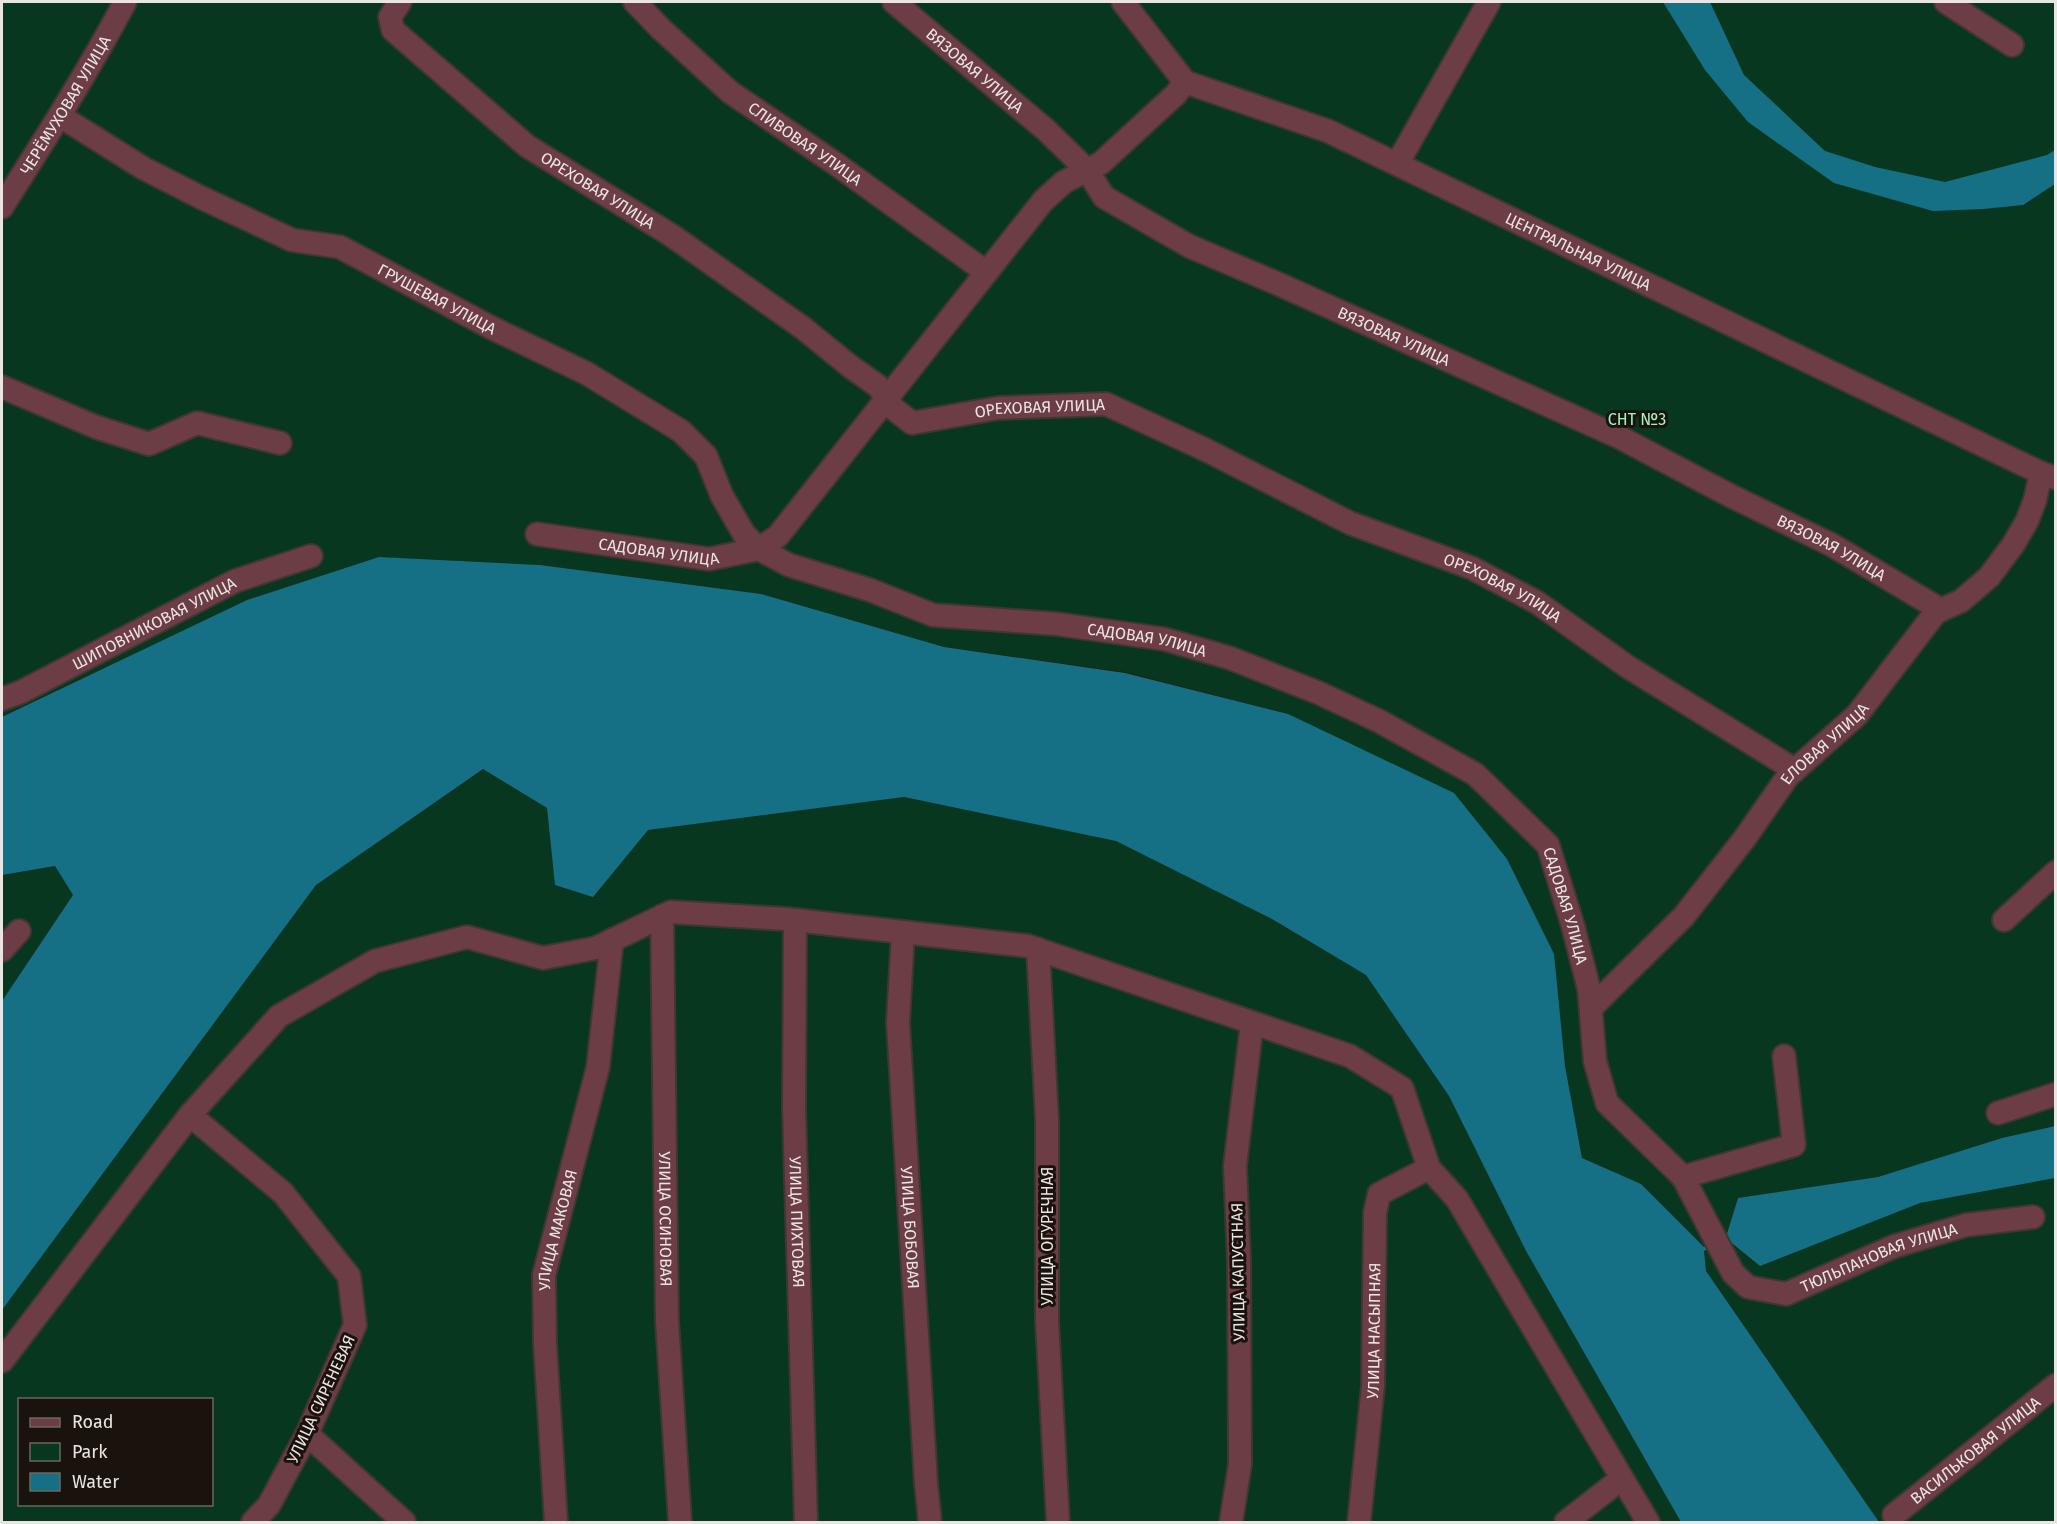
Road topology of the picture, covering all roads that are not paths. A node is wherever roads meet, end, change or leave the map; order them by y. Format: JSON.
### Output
{"nodes":[{"id":1,"x":125,"y":2,"type":"edge"},
{"id":2,"x":400,"y":2,"type":"edge"},
{"id":3,"x":635,"y":2,"type":"edge"},
{"id":4,"x":894,"y":2,"type":"edge"},
{"id":5,"x":1123,"y":2,"type":"edge"},
{"id":6,"x":1489,"y":2,"type":"edge"},
{"id":7,"x":1946,"y":2,"type":"edge"},
{"id":8,"x":2012,"y":45,"type":"dead end"},
{"id":9,"x":1185,"y":82,"type":"junction"},
{"id":10,"x":60,"y":116,"type":"junction"},
{"id":11,"x":1396,"y":164,"type":"junction"},
{"id":12,"x":1087,"y":170,"type":"junction"},
{"id":13,"x":2,"y":207,"type":"edge"},
{"id":14,"x":986,"y":272,"type":"junction"},
{"id":15,"x":2,"y":387,"type":"edge"},
{"id":16,"x":886,"y":397,"type":"junction"},
{"id":17,"x":280,"y":443,"type":"dead end"},
{"id":18,"x":2048,"y":475,"type":"edge"},
{"id":19,"x":537,"y":534,"type":"dead end"},
{"id":20,"x":759,"y":549,"type":"junction"},
{"id":21,"x":310,"y":556,"type":"dead end"},
{"id":22,"x":1941,"y":610,"type":"junction"},
{"id":23,"x":2,"y":699,"type":"edge"},
{"id":24,"x":1795,"y":770,"type":"junction"},
{"id":25,"x":2055,"y":872,"type":"edge"},
{"id":26,"x":662,"y":916,"type":"junction"},
{"id":27,"x":795,"y":920,"type":"junction"},
{"id":28,"x":2004,"y":920,"type":"dead end"},
{"id":29,"x":20,"y":932,"type":"dead end"},
{"id":30,"x":903,"y":932,"type":"junction"},
{"id":31,"x":612,"y":940,"type":"junction"},
{"id":32,"x":1038,"y":949,"type":"junction"},
{"id":33,"x":2,"y":950,"type":"edge"},
{"id":34,"x":1591,"y":1008,"type":"junction"},
{"id":35,"x":1252,"y":1023,"type":"junction"},
{"id":36,"x":1784,"y":1056,"type":"dead end"},
{"id":37,"x":2055,"y":1094,"type":"edge"},
{"id":38,"x":1998,"y":1113,"type":"dead end"},
{"id":39,"x":190,"y":1115,"type":"junction"},
{"id":40,"x":1429,"y":1168,"type":"junction"},
{"id":41,"x":1683,"y":1177,"type":"junction"},
{"id":42,"x":2033,"y":1217,"type":"dead end"},
{"id":43,"x":2,"y":1360,"type":"edge"},
{"id":44,"x":2055,"y":1384,"type":"edge"},
{"id":45,"x":307,"y":1434,"type":"junction"},
{"id":46,"x":1621,"y":1479,"type":"junction"},
{"id":47,"x":1894,"y":1515,"type":"dead end"},
{"id":48,"x":253,"y":1522,"type":"edge"},
{"id":49,"x":404,"y":1522,"type":"edge"},
{"id":50,"x":556,"y":1522,"type":"edge"},
{"id":51,"x":680,"y":1522,"type":"edge"},
{"id":52,"x":806,"y":1522,"type":"edge"},
{"id":53,"x":930,"y":1522,"type":"edge"},
{"id":54,"x":1058,"y":1522,"type":"edge"},
{"id":55,"x":1231,"y":1522,"type":"edge"},
{"id":56,"x":1359,"y":1522,"type":"edge"},
{"id":57,"x":1566,"y":1522,"type":"edge"},
{"id":58,"x":1648,"y":1522,"type":"edge"}],
"edges":[{"from":1,"to":10,"type":"street","name":"ЧЕРЁМУХОВАЯ УЛИЦА"},
{"from":2,"to":16,"type":"street","name":"ОРЕХОВАЯ УЛИЦА"},
{"from":3,"to":14,"type":"street","name":"СЛИВОВАЯ УЛИЦА"},
{"from":4,"to":12,"type":"street","name":"ВЯЗОВАЯ УЛИЦА"},
{"from":5,"to":9,"type":"street"},
{"from":6,"to":11,"type":"street"},
{"from":7,"to":8,"type":"street"},
{"from":9,"to":11,"type":"street","name":"ЦЕНТРАЛЬНАЯ УЛИЦА"},
{"from":9,"to":12,"type":"street"},
{"from":10,"to":13,"type":"street","name":"ЧЕРЁМУХОВАЯ УЛИЦА"},
{"from":10,"to":20,"type":"street","name":"ГРУШЕВАЯ УЛИЦА"},
{"from":11,"to":18,"type":"street","name":"ЦЕНТРАЛЬНАЯ УЛИЦА"},
{"from":12,"to":14,"type":"street"},
{"from":12,"to":22,"type":"street","name":"ВЯЗОВАЯ УЛИЦА"},
{"from":14,"to":16,"type":"street"},
{"from":15,"to":17,"type":"street"},
{"from":16,"to":20,"type":"street"},
{"from":16,"to":24,"type":"street","name":"ОРЕХОВАЯ УЛИЦА"},
{"from":18,"to":22,"type":"street","name":"ЕЛОВАЯ УЛИЦА"},
{"from":19,"to":20,"type":"street","name":"САДОВАЯ УЛИЦА"},
{"from":20,"to":34,"type":"street","name":"САДОВАЯ УЛИЦА"},
{"from":21,"to":23,"type":"street","name":"ШИПОВНИКОВАЯ УЛИЦА"},
{"from":22,"to":24,"type":"street","name":"ЕЛОВАЯ УЛИЦА"},
{"from":24,"to":34,"type":"street","name":"ЕЛОВАЯ УЛИЦА"},
{"from":25,"to":28,"type":"street"},
{"from":26,"to":27,"type":"street"},
{"from":26,"to":31,"type":"street"},
{"from":26,"to":51,"type":"street","name":"УЛИЦА ОСИНОВАЯ"},
{"from":27,"to":30,"type":"street"},
{"from":27,"to":52,"type":"street","name":"УЛИЦА ПИХТОВАЯ"},
{"from":29,"to":33,"type":"street"},
{"from":30,"to":32,"type":"street"},
{"from":30,"to":53,"type":"street","name":"УЛИЦА БОБОВАЯ"},
{"from":31,"to":39,"type":"street"},
{"from":31,"to":50,"type":"street","name":"УЛИЦА МАКОВАЯ"},
{"from":32,"to":35,"type":"street"},
{"from":32,"to":54,"type":"street","name":"УЛИЦА ОГУРЕЧНАЯ"},
{"from":34,"to":41,"type":"street","name":"САДОВАЯ УЛИЦА"},
{"from":35,"to":40,"type":"street"},
{"from":35,"to":55,"type":"street","name":"УЛИЦА КАПУСТНАЯ"},
{"from":36,"to":41,"type":"street"},
{"from":37,"to":38,"type":"street"},
{"from":39,"to":43,"type":"street"},
{"from":39,"to":45,"type":"street","name":"УЛИЦА СИРЕНЕВАЯ"},
{"from":40,"to":46,"type":"street"},
{"from":40,"to":56,"type":"street","name":"УЛИЦА НАСЫПНАЯ"},
{"from":41,"to":42,"type":"street","name":"ТЮЛЬПАНОВАЯ УЛИЦА"},
{"from":44,"to":47,"type":"street","name":"ВАСИЛЬКОВАЯ УЛИЦА"},
{"from":45,"to":48,"type":"street","name":"УЛИЦА СИРЕНЕВАЯ"},
{"from":45,"to":49,"type":"street"},
{"from":46,"to":57,"type":"street"},
{"from":46,"to":58,"type":"street"}]}
